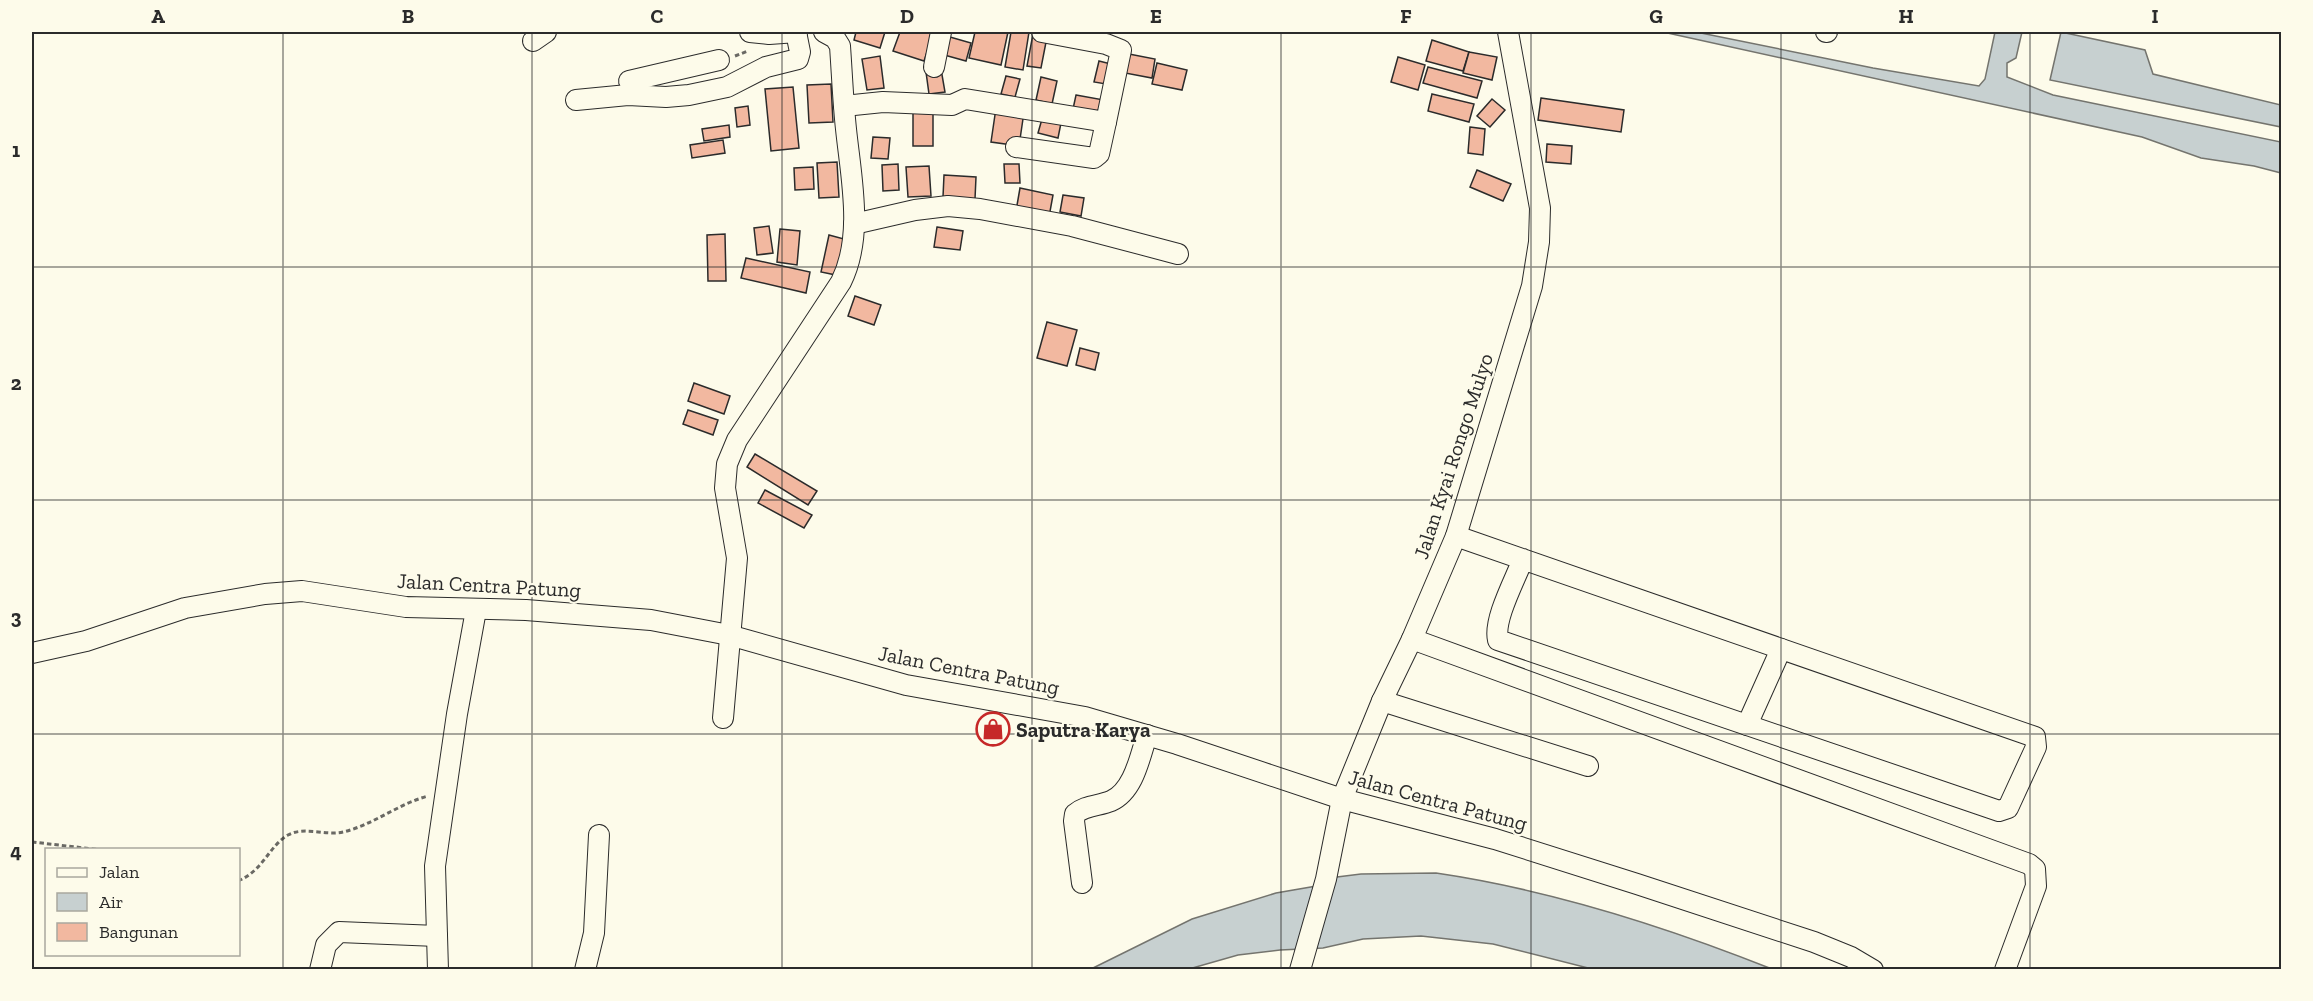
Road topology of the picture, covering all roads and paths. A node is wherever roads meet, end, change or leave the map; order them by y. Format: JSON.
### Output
{"nodes":[{"id":1,"x":750,"y":32,"type":"edge"},
{"id":2,"x":796,"y":32,"type":"edge"},
{"id":3,"x":824,"y":32,"type":"edge"},
{"id":4,"x":940,"y":32,"type":"edge"},
{"id":5,"x":1042,"y":32,"type":"edge"},
{"id":6,"x":1508,"y":32,"type":"edge"},
{"id":7,"x":1076,"y":35,"type":"edge"},
{"id":8,"x":719,"y":60,"type":"dead end"},
{"id":9,"x":934,"y":67,"type":"dead end"},
{"id":10,"x":629,"y":81,"type":"dead end"},
{"id":11,"x":576,"y":100,"type":"dead end"},
{"id":12,"x":844,"y":106,"type":"junction"},
{"id":13,"x":1106,"y":122,"type":"junction"},
{"id":14,"x":1016,"y":147,"type":"dead end"},
{"id":15,"x":854,"y":224,"type":"junction"},
{"id":16,"x":1178,"y":254,"type":"dead end"},
{"id":17,"x":1456,"y":536,"type":"junction"},
{"id":18,"x":1523,"y":560,"type":"junction"},
{"id":19,"x":476,"y":610,"type":"junction"},
{"id":20,"x":729,"y":635,"type":"junction"},
{"id":21,"x":1412,"y":639,"type":"junction"},
{"id":22,"x":1780,"y":649,"type":"junction"},
{"id":23,"x":32,"y":652,"type":"edge"},
{"id":24,"x":1382,"y":701,"type":"junction"},
{"id":25,"x":723,"y":718,"type":"dead end"},
{"id":26,"x":1747,"y":725,"type":"junction"},
{"id":27,"x":1147,"y":735,"type":"junction"},
{"id":28,"x":1588,"y":766,"type":"dead end"},
{"id":29,"x":447,"y":792,"type":"junction"},
{"id":30,"x":1342,"y":799,"type":"junction"},
{"id":31,"x":599,"y":834,"type":"dead end"},
{"id":32,"x":32,"y":842,"type":"edge"},
{"id":33,"x":92,"y":848,"type":"edge"},
{"id":34,"x":240,"y":880,"type":"edge"},
{"id":35,"x":1082,"y":883,"type":"dead end"},
{"id":36,"x":436,"y":936,"type":"junction"},
{"id":37,"x":1303,"y":960,"type":"edge"},
{"id":38,"x":320,"y":969,"type":"edge"},
{"id":39,"x":438,"y":969,"type":"edge"},
{"id":40,"x":585,"y":969,"type":"edge"},
{"id":41,"x":1873,"y":969,"type":"edge"},
{"id":42,"x":2005,"y":969,"type":"edge"}],
"edges":[{"from":1,"to":2,"type":"street"},
{"from":2,"to":11,"type":"street"},
{"from":3,"to":12,"type":"street"},
{"from":4,"to":9,"type":"street"},
{"from":5,"to":7,"type":"street"},
{"from":6,"to":17,"type":"street","name":"Jalan Kyai Rongo Mulyo"},
{"from":7,"to":13,"type":"street"},
{"from":8,"to":10,"type":"street"},
{"from":12,"to":13,"type":"street"},
{"from":12,"to":15,"type":"street"},
{"from":13,"to":14,"type":"street"},
{"from":15,"to":16,"type":"street"},
{"from":15,"to":20,"type":"street"},
{"from":17,"to":18,"type":"street"},
{"from":17,"to":21,"type":"street","name":"Jalan Kyai Rongo Mulyo"},
{"from":18,"to":22,"type":"street"},
{"from":18,"to":26,"type":"street"},
{"from":19,"to":20,"type":"street","name":"Jalan Centra Patung"},
{"from":19,"to":23,"type":"street","name":"Jalan Centra Patung"},
{"from":19,"to":29,"type":"street"},
{"from":20,"to":25,"type":"street"},
{"from":20,"to":27,"type":"street","name":"Jalan Centra Patung"},
{"from":21,"to":24,"type":"street","name":"Jalan Kyai Rongo Mulyo"},
{"from":21,"to":42,"type":"street"},
{"from":22,"to":26,"type":"street"},
{"from":22,"to":26,"type":"street"},
{"from":24,"to":28,"type":"street"},
{"from":24,"to":30,"type":"street","name":"Jalan Kyai Rongo Mulyo"},
{"from":27,"to":30,"type":"street","name":"Jalan Centra Patung"},
{"from":27,"to":35,"type":"street"},
{"from":29,"to":34,"type":"path"},
{"from":29,"to":36,"type":"street"},
{"from":30,"to":37,"type":"street","name":"Jalan Kyai Rongo Mulyo"},
{"from":30,"to":41,"type":"street","name":"Jalan Centra Patung"},
{"from":31,"to":40,"type":"street"},
{"from":32,"to":33,"type":"path"},
{"from":36,"to":38,"type":"street"},
{"from":36,"to":39,"type":"street"}]}
